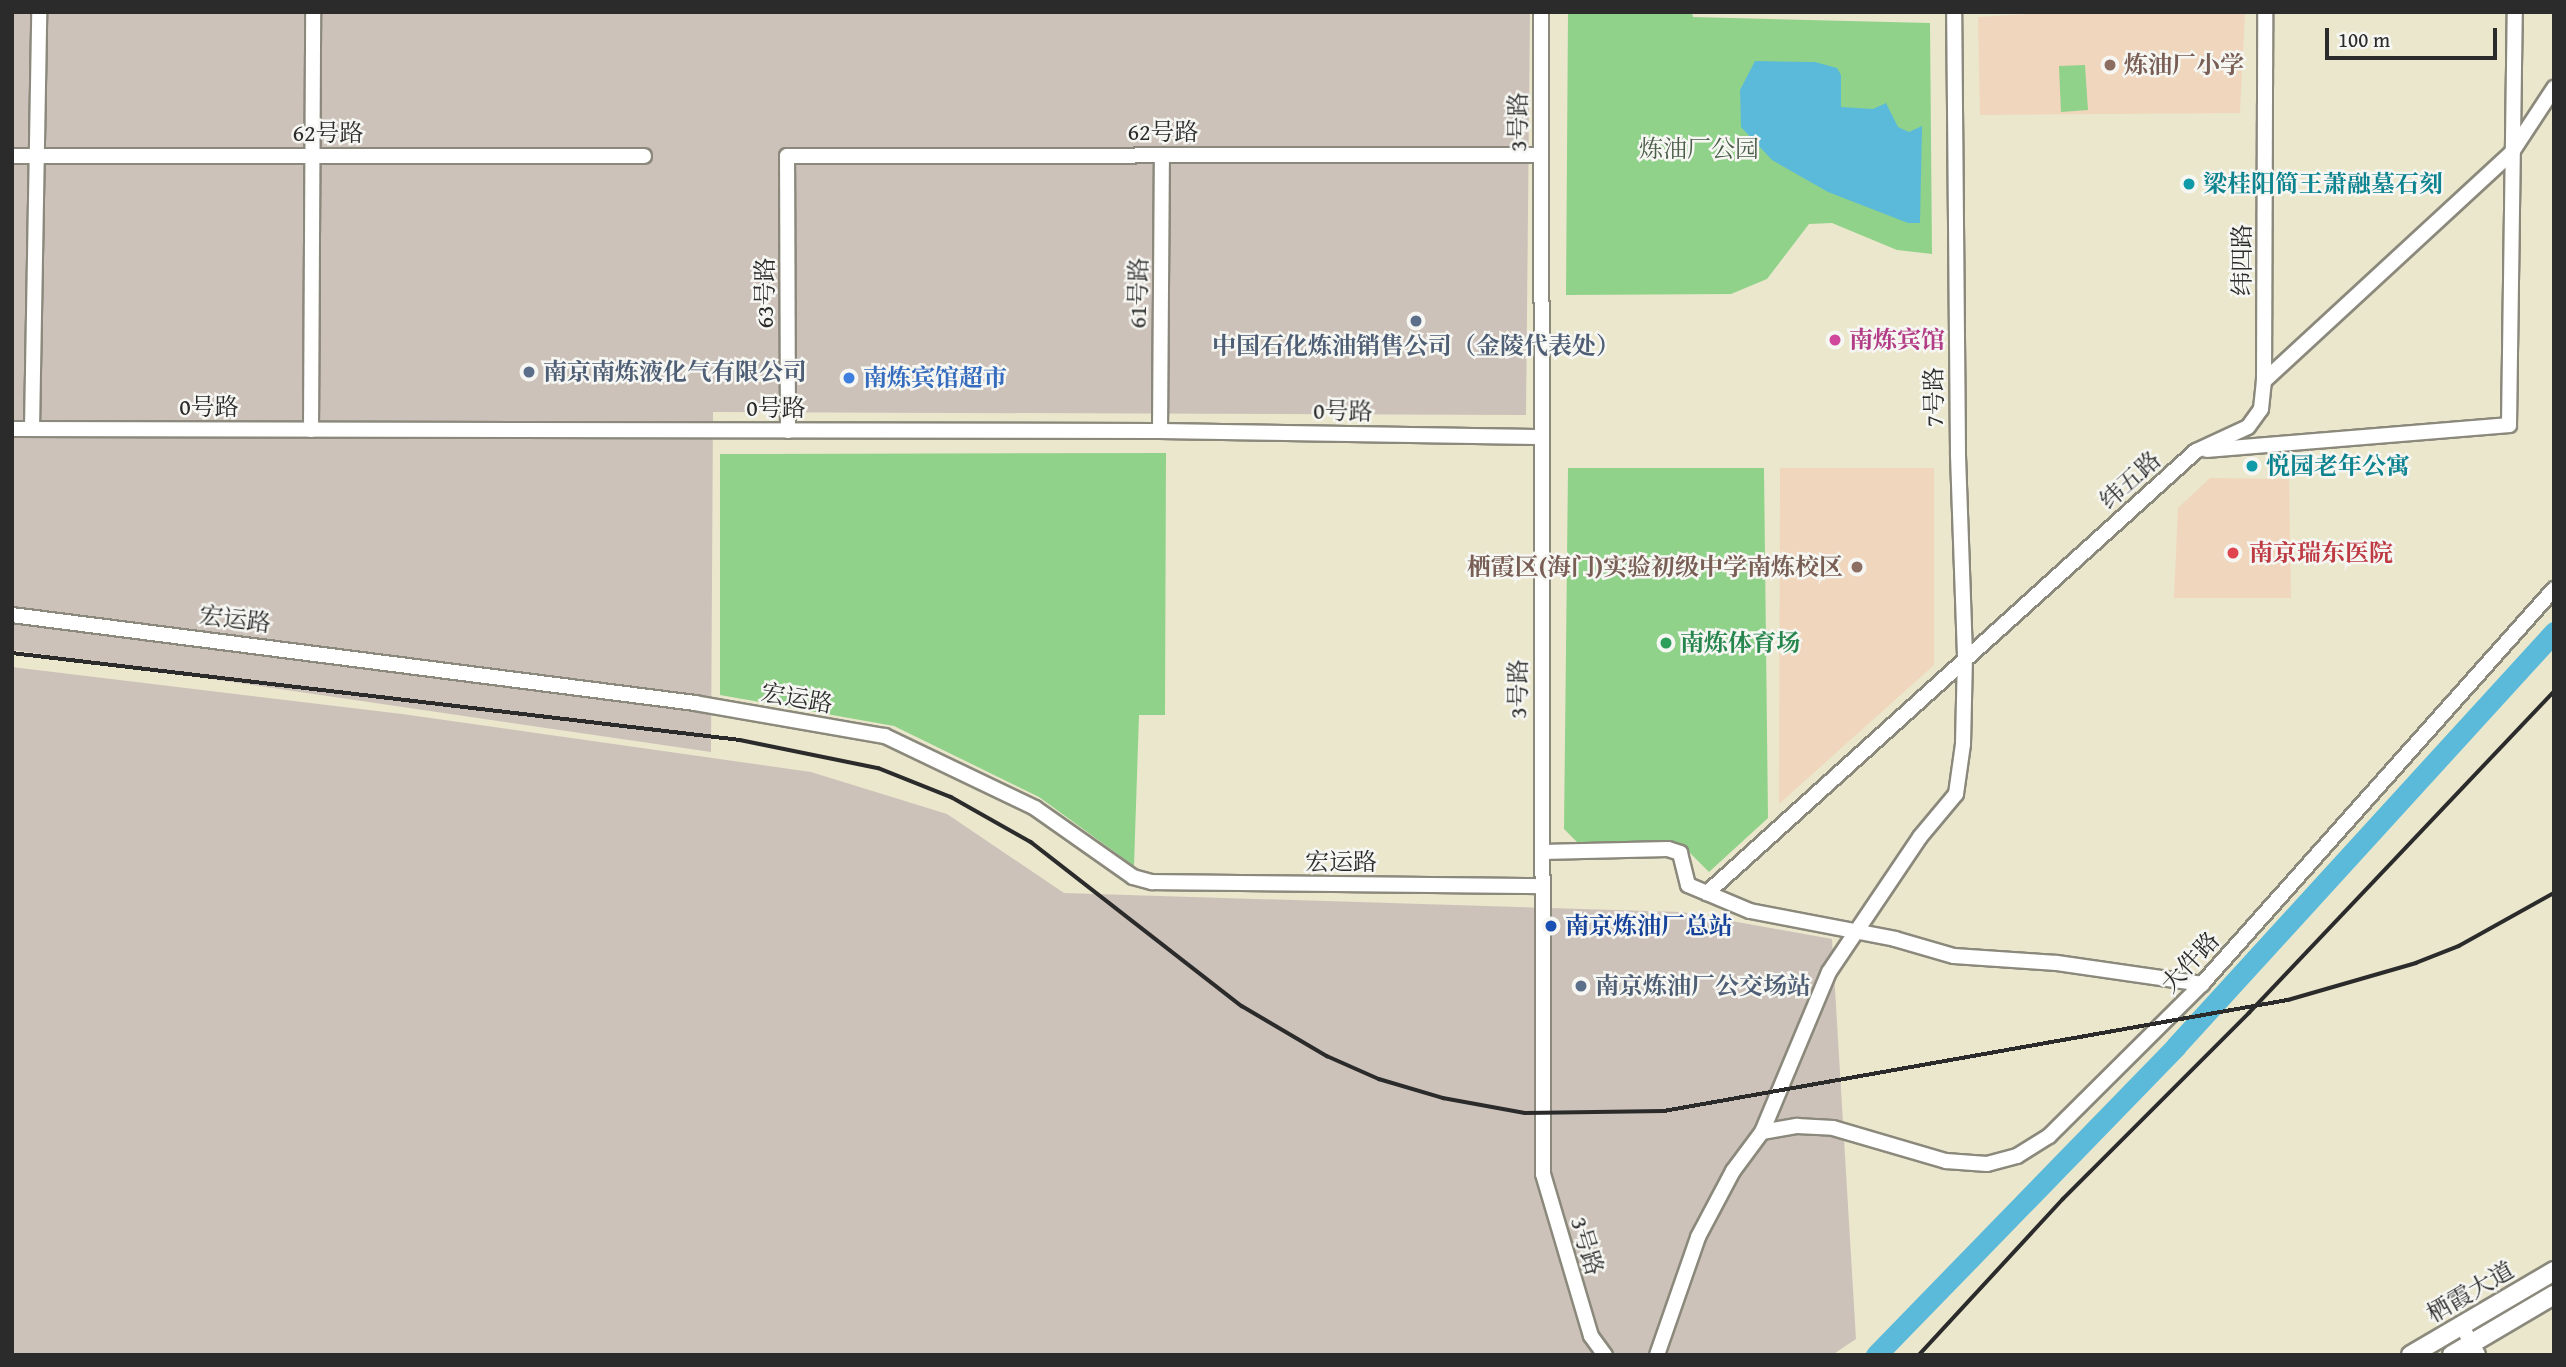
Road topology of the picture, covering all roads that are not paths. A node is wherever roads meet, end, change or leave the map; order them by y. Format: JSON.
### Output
{"nodes":[{"id":1,"x":39,"y":12,"type":"edge"},
{"id":2,"x":313,"y":12,"type":"edge"},
{"id":3,"x":1541,"y":12,"type":"edge"},
{"id":4,"x":1954,"y":12,"type":"edge"},
{"id":5,"x":2265,"y":12,"type":"edge"},
{"id":6,"x":2515,"y":12,"type":"edge"},
{"id":7,"x":2554,"y":88,"type":"edge"},
{"id":8,"x":2512,"y":152,"type":"junction"},
{"id":9,"x":312,"y":155,"type":"junction"},
{"id":10,"x":1162,"y":155,"type":"junction"},
{"id":11,"x":1540,"y":155,"type":"junction"},
{"id":12,"x":12,"y":156,"type":"edge"},
{"id":13,"x":36,"y":156,"type":"junction"},
{"id":14,"x":645,"y":156,"type":"dead end"},
{"id":15,"x":787,"y":156,"type":"joint"},
{"id":16,"x":2264,"y":381,"type":"junction"},
{"id":17,"x":12,"y":429,"type":"edge"},
{"id":18,"x":32,"y":429,"type":"junction"},
{"id":19,"x":311,"y":430,"type":"junction"},
{"id":20,"x":788,"y":431,"type":"junction"},
{"id":21,"x":1160,"y":431,"type":"junction"},
{"id":22,"x":1539,"y":437,"type":"junction"},
{"id":23,"x":2196,"y":451,"type":"junction"},
{"id":24,"x":2554,"y":589,"type":"edge"},
{"id":25,"x":12,"y":615,"type":"edge"},
{"id":26,"x":1965,"y":656,"type":"junction"},
{"id":27,"x":1542,"y":852,"type":"junction"},
{"id":28,"x":1542,"y":886,"type":"junction"},
{"id":29,"x":1707,"y":893,"type":"junction"},
{"id":30,"x":1853,"y":931,"type":"junction"},
{"id":31,"x":2202,"y":984,"type":"junction"},
{"id":32,"x":1762,"y":1132,"type":"junction"},
{"id":33,"x":2554,"y":1271,"type":"edge"},
{"id":34,"x":2554,"y":1295,"type":"edge"},
{"id":35,"x":2462,"y":1325,"type":"junction"},
{"id":36,"x":2475,"y":1349,"type":"edge"},
{"id":37,"x":1605,"y":1355,"type":"edge"},
{"id":38,"x":1657,"y":1355,"type":"edge"},
{"id":39,"x":2411,"y":1355,"type":"edge"},
{"id":40,"x":2452,"y":1355,"type":"edge"}],
"edges":[{"from":1,"to":13,"type":"street"},
{"from":2,"to":9,"type":"street"},
{"from":3,"to":11,"type":"street","name":"3号路"},
{"from":4,"to":26,"type":"street","name":"7号路"},
{"from":5,"to":16,"type":"street","name":"纬四路"},
{"from":6,"to":8,"type":"street"},
{"from":7,"to":8,"type":"street"},
{"from":8,"to":16,"type":"street"},
{"from":8,"to":23,"type":"street"},
{"from":9,"to":13,"type":"street","name":"62号路"},
{"from":9,"to":14,"type":"street","name":"62号路"},
{"from":9,"to":19,"type":"street"},
{"from":10,"to":11,"type":"street","name":"62号路"},
{"from":10,"to":15,"type":"street","name":"62号路"},
{"from":10,"to":21,"type":"street","name":"61号路"},
{"from":11,"to":22,"type":"street","name":"3号路"},
{"from":12,"to":13,"type":"street","name":"62号路"},
{"from":13,"to":18,"type":"street"},
{"from":15,"to":20,"type":"street","name":"63号路"},
{"from":16,"to":23,"type":"street","name":"纬五路"},
{"from":17,"to":18,"type":"street","name":"0号路"},
{"from":18,"to":19,"type":"street","name":"0号路"},
{"from":19,"to":20,"type":"street","name":"0号路"},
{"from":20,"to":21,"type":"street","name":"0号路"},
{"from":21,"to":22,"type":"street","name":"0号路"},
{"from":22,"to":27,"type":"street","name":"3号路"},
{"from":23,"to":26,"type":"street","name":"纬五路"},
{"from":24,"to":31,"type":"street","name":"大件路"},
{"from":25,"to":28,"type":"street","name":"宏运路"},
{"from":26,"to":29,"type":"street","name":"纬五路"},
{"from":26,"to":30,"type":"street","name":"7号路"},
{"from":27,"to":28,"type":"street","name":"3号路"},
{"from":27,"to":29,"type":"street"},
{"from":28,"to":37,"type":"street","name":"3号路"},
{"from":29,"to":30,"type":"street"},
{"from":30,"to":31,"type":"street"},
{"from":30,"to":32,"type":"street","name":"7号路"},
{"from":31,"to":32,"type":"street","name":"大件路"},
{"from":32,"to":38,"type":"street","name":"7号路"},
{"from":33,"to":35,"type":"main road","name":"栖霞大道"},
{"from":34,"to":36,"type":"main road","name":"栖霞大道"},
{"from":35,"to":36,"type":"street"},
{"from":35,"to":39,"type":"main road","name":"栖霞大道"},
{"from":36,"to":40,"type":"main road","name":"栖霞大道"}]}
